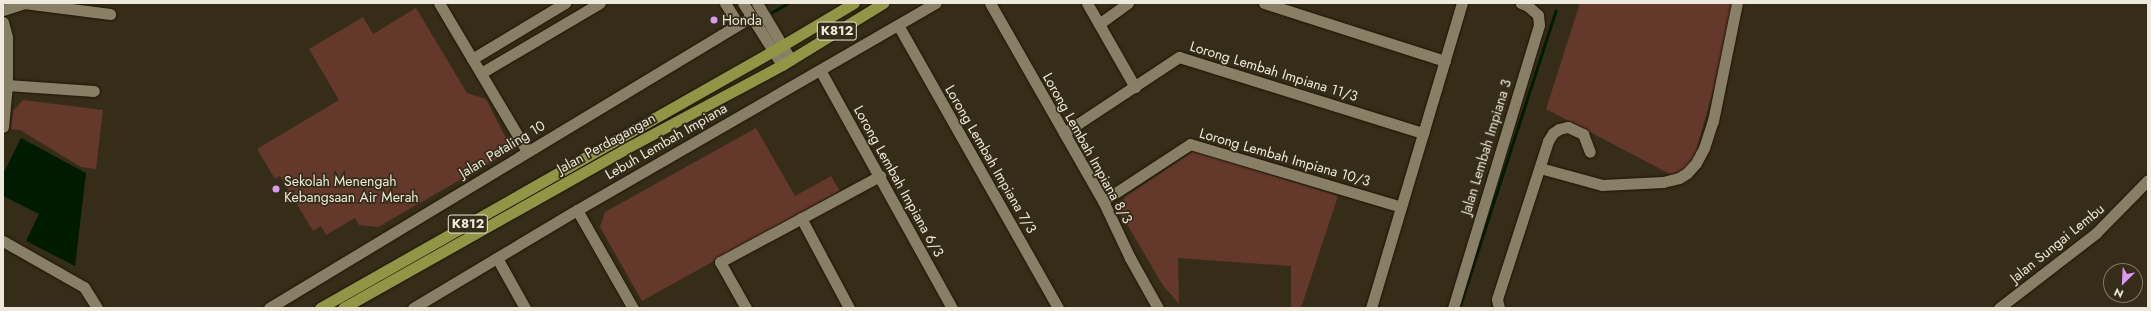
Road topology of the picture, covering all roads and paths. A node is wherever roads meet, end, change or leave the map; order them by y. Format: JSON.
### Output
{"nodes":[{"id":1,"x":439,"y":3,"type":"edge"},
{"id":2,"x":565,"y":3,"type":"edge"},
{"id":3,"x":600,"y":3,"type":"edge"},
{"id":4,"x":725,"y":3,"type":"edge"},
{"id":5,"x":743,"y":3,"type":"edge"},
{"id":6,"x":854,"y":3,"type":"edge"},
{"id":7,"x":883,"y":3,"type":"edge"},
{"id":8,"x":936,"y":3,"type":"edge"},
{"id":9,"x":990,"y":3,"type":"edge"},
{"id":10,"x":1087,"y":3,"type":"edge"},
{"id":11,"x":1128,"y":3,"type":"edge"},
{"id":12,"x":1264,"y":3,"type":"edge"},
{"id":13,"x":1462,"y":3,"type":"edge"},
{"id":14,"x":1521,"y":3,"type":"edge"},
{"id":15,"x":1737,"y":3,"type":"edge"},
{"id":16,"x":760,"y":4,"type":"edge"},
{"id":17,"x":3,"y":10,"type":"edge"},
{"id":18,"x":110,"y":14,"type":"dead end"},
{"id":19,"x":751,"y":16,"type":"junction"},
{"id":20,"x":3,"y":22,"type":"edge"},
{"id":21,"x":738,"y":24,"type":"junction"},
{"id":22,"x":1099,"y":24,"type":"junction"},
{"id":23,"x":898,"y":25,"type":"junction"},
{"id":24,"x":783,"y":45,"type":"junction"},
{"id":25,"x":773,"y":51,"type":"junction"},
{"id":26,"x":472,"y":59,"type":"junction"},
{"id":27,"x":1445,"y":61,"type":"junction"},
{"id":28,"x":786,"y":63,"type":"junction"},
{"id":29,"x":820,"y":70,"type":"junction"},
{"id":30,"x":481,"y":73,"type":"junction"},
{"id":31,"x":7,"y":85,"type":"junction"},
{"id":32,"x":1135,"y":87,"type":"junction"},
{"id":33,"x":94,"y":91,"type":"dead end"},
{"id":34,"x":3,"y":127,"type":"edge"},
{"id":35,"x":1064,"y":133,"type":"junction"},
{"id":36,"x":1423,"y":133,"type":"junction"},
{"id":37,"x":527,"y":151,"type":"junction"},
{"id":38,"x":1590,"y":152,"type":"dead end"},
{"id":39,"x":1540,"y":168,"type":"junction"},
{"id":40,"x":880,"y":176,"type":"junction"},
{"id":41,"x":2148,"y":180,"type":"edge"},
{"id":42,"x":1103,"y":201,"type":"junction"},
{"id":43,"x":1401,"y":207,"type":"junction"},
{"id":44,"x":577,"y":210,"type":"junction"},
{"id":45,"x":801,"y":218,"type":"junction"},
{"id":46,"x":3,"y":241,"type":"edge"},
{"id":47,"x":497,"y":258,"type":"junction"},
{"id":48,"x":95,"y":307,"type":"edge"},
{"id":49,"x":269,"y":308,"type":"edge"},
{"id":50,"x":320,"y":308,"type":"edge"},
{"id":51,"x":343,"y":308,"type":"edge"},
{"id":52,"x":413,"y":308,"type":"edge"},
{"id":53,"x":526,"y":308,"type":"edge"},
{"id":54,"x":633,"y":308,"type":"edge"},
{"id":55,"x":746,"y":308,"type":"edge"},
{"id":56,"x":849,"y":308,"type":"edge"},
{"id":57,"x":952,"y":308,"type":"edge"},
{"id":58,"x":1058,"y":308,"type":"edge"},
{"id":59,"x":1158,"y":308,"type":"edge"},
{"id":60,"x":1372,"y":308,"type":"edge"},
{"id":61,"x":1453,"y":308,"type":"edge"},
{"id":62,"x":1499,"y":308,"type":"edge"},
{"id":63,"x":1999,"y":308,"type":"edge"}],
"edges":[{"from":1,"to":26,"type":"street"},
{"from":2,"to":26,"type":"street"},
{"from":3,"to":30,"type":"street"},
{"from":4,"to":21,"type":"street"},
{"from":5,"to":19,"type":"street"},
{"from":6,"to":24,"type":"main road","name":"Jalan Perdagangan","number":"K812"},
{"from":7,"to":28,"type":"main road","name":"Jalan Perdagangan","number":"K812"},
{"from":8,"to":23,"type":"street","name":"Lebuh Lembah Impiana"},
{"from":9,"to":35,"type":"street","name":"Lorong Lembah Impiana 8/3"},
{"from":10,"to":22,"type":"street"},
{"from":11,"to":22,"type":"street"},
{"from":12,"to":27,"type":"street"},
{"from":13,"to":27,"type":"street"},
{"from":14,"to":61,"type":"street","name":"Jalan Lembah Impiana 3"},
{"from":15,"to":39,"type":"street"},
{"from":16,"to":24,"type":"street"},
{"from":17,"to":18,"type":"street"},
{"from":19,"to":21,"type":"street","name":"Jalan Petaling 10"},
{"from":19,"to":25,"type":"street"},
{"from":20,"to":31,"type":"street"},
{"from":21,"to":37,"type":"street","name":"Jalan Petaling 10"},
{"from":22,"to":32,"type":"street"},
{"from":23,"to":29,"type":"street","name":"Lebuh Lembah Impiana"},
{"from":23,"to":58,"type":"street","name":"Lorong Lembah Impiana 7/3"},
{"from":24,"to":25,"type":"main road","name":"Jalan Perdagangan","number":"K812"},
{"from":24,"to":28,"type":"street"},
{"from":25,"to":28,"type":"street"},
{"from":25,"to":50,"type":"main road","name":"Jalan Perdagangan","number":"K812"},
{"from":26,"to":30,"type":"street"},
{"from":27,"to":36,"type":"street"},
{"from":28,"to":51,"type":"main road","name":"Jalan Perdagangan","number":"K812"},
{"from":29,"to":40,"type":"street","name":"Lorong Lembah Impiana 6/3"},
{"from":29,"to":44,"type":"street","name":"Lebuh Lembah Impiana"},
{"from":30,"to":37,"type":"street"},
{"from":31,"to":33,"type":"street"},
{"from":31,"to":34,"type":"street"},
{"from":32,"to":35,"type":"street","name":"Lorong Lembah Impiana 11/3"},
{"from":32,"to":36,"type":"street","name":"Lorong Lembah Impiana 11/3"},
{"from":35,"to":42,"type":"street","name":"Lorong Lembah Impiana 8/3"},
{"from":36,"to":43,"type":"street"},
{"from":37,"to":49,"type":"street","name":"Jalan Petaling 10"},
{"from":38,"to":39,"type":"street"},
{"from":39,"to":62,"type":"street"},
{"from":40,"to":45,"type":"street"},
{"from":40,"to":57,"type":"street","name":"Lorong Lembah Impiana 6/3"},
{"from":41,"to":63,"type":"street","name":"Jalan Sungai Lembu"},
{"from":42,"to":43,"type":"street","name":"Lorong Lembah Impiana 10/3"},
{"from":42,"to":59,"type":"street","name":"Lorong Lembah Impiana 8/3"},
{"from":43,"to":60,"type":"street"},
{"from":44,"to":47,"type":"street","name":"Lebuh Lembah Impiana"},
{"from":44,"to":54,"type":"street"},
{"from":45,"to":55,"type":"street"},
{"from":45,"to":56,"type":"street"},
{"from":46,"to":48,"type":"street"},
{"from":47,"to":52,"type":"street","name":"Lebuh Lembah Impiana"},
{"from":47,"to":53,"type":"street"}]}
